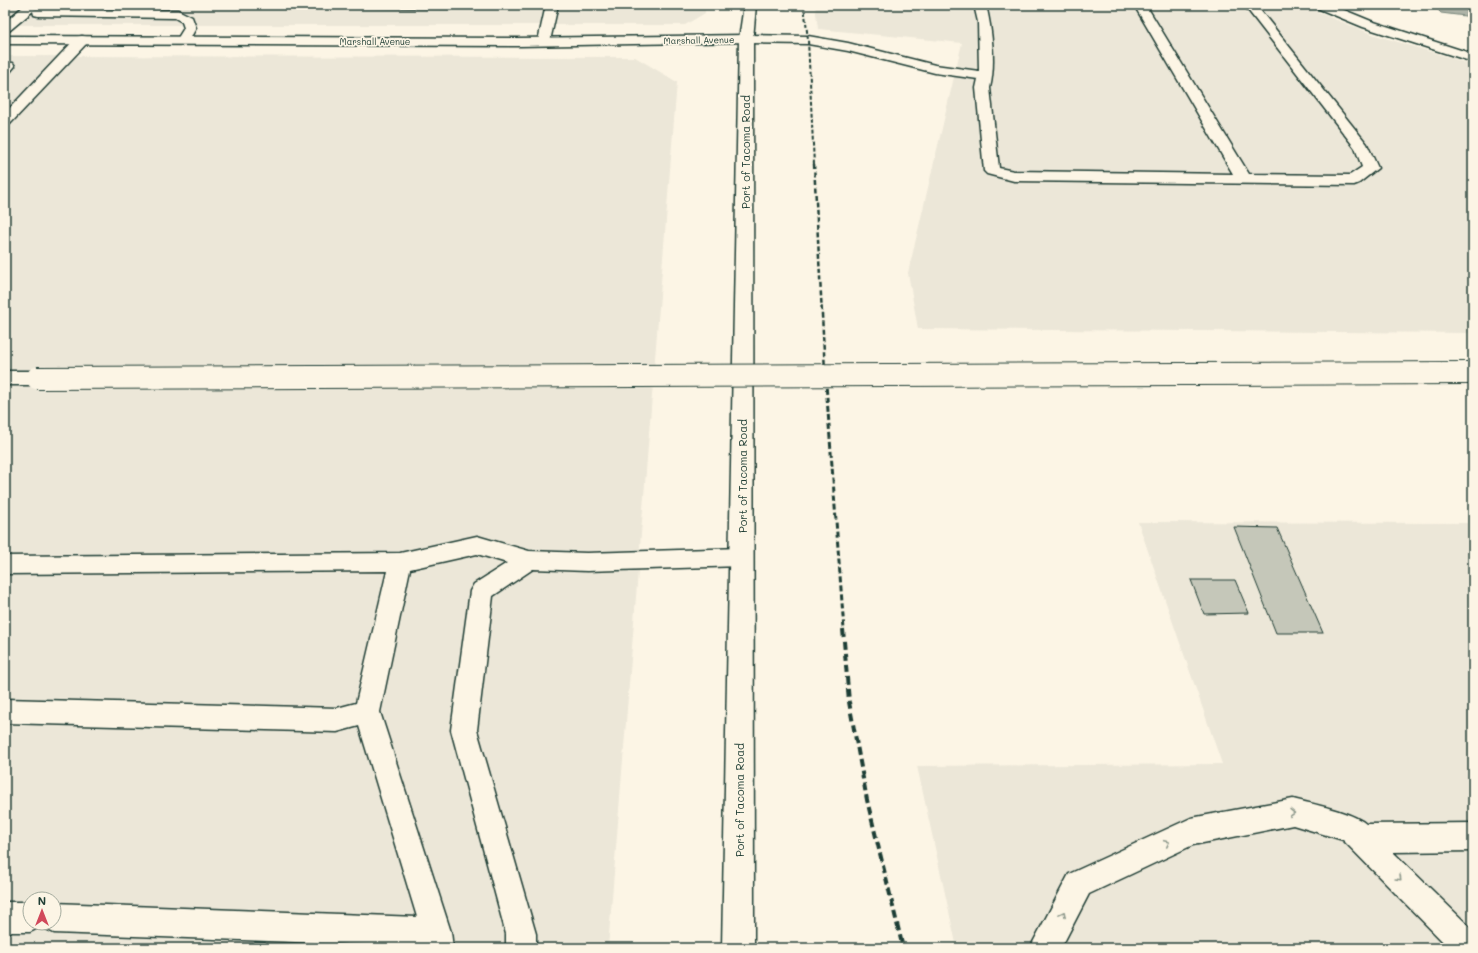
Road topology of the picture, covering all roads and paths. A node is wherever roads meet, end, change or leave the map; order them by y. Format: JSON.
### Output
{"nodes":[{"id":1,"x":552,"y":5,"type":"edge"},
{"id":2,"x":750,"y":5,"type":"edge"},
{"id":3,"x":980,"y":5,"type":"edge"},
{"id":4,"x":1140,"y":5,"type":"edge"},
{"id":5,"x":1250,"y":5,"type":"edge"},
{"id":6,"x":1321,"y":5,"type":"edge"},
{"id":7,"x":35,"y":9,"type":"edge"},
{"id":8,"x":5,"y":28,"type":"edge"},
{"id":9,"x":746,"y":39,"type":"junction"},
{"id":10,"x":5,"y":40,"type":"edge"},
{"id":11,"x":82,"y":40,"type":"junction"},
{"id":12,"x":182,"y":41,"type":"junction"},
{"id":13,"x":544,"y":42,"type":"junction"},
{"id":14,"x":1473,"y":58,"type":"edge"},
{"id":15,"x":5,"y":66,"type":"edge"},
{"id":16,"x":5,"y":69,"type":"edge"},
{"id":17,"x":986,"y":76,"type":"junction"},
{"id":18,"x":5,"y":121,"type":"edge"},
{"id":19,"x":1244,"y":179,"type":"junction"},
{"id":20,"x":1473,"y":373,"type":"edge"},
{"id":21,"x":5,"y":378,"type":"edge"},
{"id":22,"x":741,"y":557,"type":"junction"},
{"id":23,"x":529,"y":560,"type":"junction"},
{"id":24,"x":400,"y":562,"type":"junction"},
{"id":25,"x":5,"y":565,"type":"edge"},
{"id":26,"x":5,"y":711,"type":"edge"},
{"id":27,"x":367,"y":712,"type":"junction"},
{"id":28,"x":1473,"y":837,"type":"edge"},
{"id":29,"x":1360,"y":838,"type":"junction"},
{"id":30,"x":5,"y":916,"type":"edge"},
{"id":31,"x":22,"y":917,"type":"edge"},
{"id":32,"x":62,"y":918,"type":"edge"},
{"id":33,"x":437,"y":940,"type":"edge"},
{"id":34,"x":521,"y":948,"type":"edge"},
{"id":35,"x":738,"y":948,"type":"edge"},
{"id":36,"x":1045,"y":948,"type":"edge"},
{"id":37,"x":1470,"y":948,"type":"edge"}],
"edges":[{"from":1,"to":13,"type":"lane"},
{"from":2,"to":9,"type":"main road","name":"Port of Tacoma Road"},
{"from":3,"to":17,"type":"lane"},
{"from":4,"to":19,"type":"lane"},
{"from":5,"to":19,"type":"lane"},
{"from":6,"to":14,"type":"lane"},
{"from":7,"to":8,"type":"lane"},
{"from":7,"to":12,"type":"lane"},
{"from":9,"to":13,"type":"main road","name":"Marshall Avenue"},
{"from":9,"to":17,"type":"lane"},
{"from":9,"to":22,"type":"main road","name":"Port of Tacoma Road"},
{"from":10,"to":11,"type":"main road","name":"Marshall Avenue"},
{"from":11,"to":12,"type":"main road","name":"Marshall Avenue"},
{"from":11,"to":18,"type":"lane"},
{"from":12,"to":13,"type":"main road","name":"Marshall Avenue"},
{"from":15,"to":16,"type":"lane"},
{"from":17,"to":19,"type":"lane"},
{"from":20,"to":21,"type":"lane","bridge":true},
{"from":22,"to":23,"type":"lane"},
{"from":22,"to":35,"type":"main road","name":"Port of Tacoma Road"},
{"from":23,"to":24,"type":"lane"},
{"from":23,"to":34,"type":"lane"},
{"from":24,"to":25,"type":"lane"},
{"from":24,"to":27,"type":"lane"},
{"from":26,"to":27,"type":"lane"},
{"from":27,"to":33,"type":"lane"},
{"from":28,"to":29,"type":"lane"},
{"from":36,"to":29,"type":"lane","one_way":true},
{"from":29,"to":37,"type":"lane","one_way":true},
{"from":30,"to":31,"type":"lane"},
{"from":32,"to":33,"type":"lane"}]}
